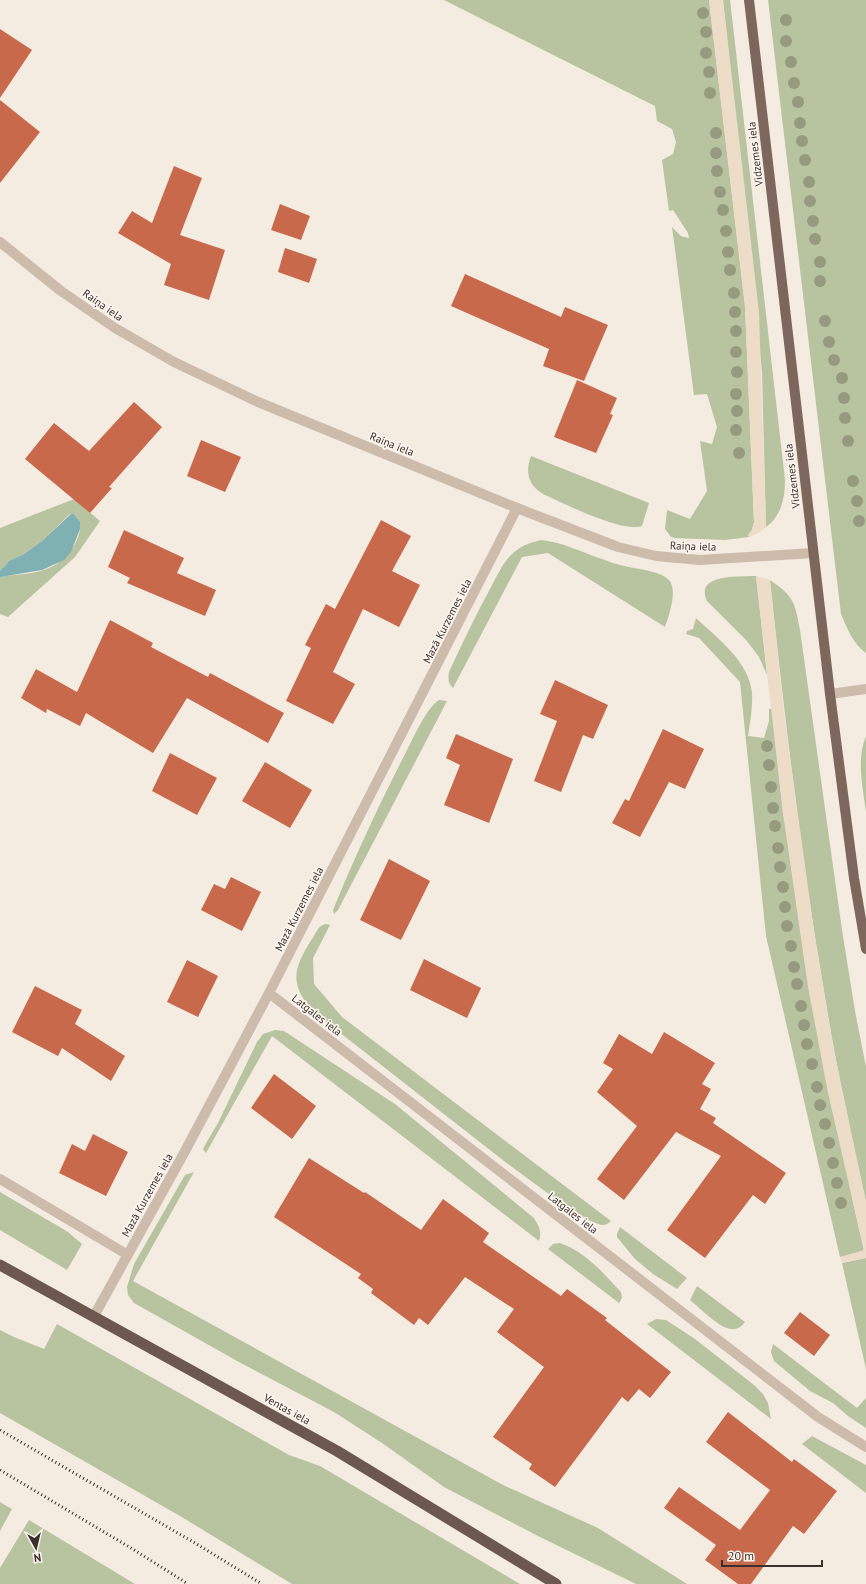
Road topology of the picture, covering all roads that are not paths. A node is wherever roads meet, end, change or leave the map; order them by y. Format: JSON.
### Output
{"nodes":[{"id":1,"x":749,"y":0,"type":"edge"},
{"id":2,"x":0,"y":242,"type":"edge"},
{"id":3,"x":517,"y":508,"type":"junction"},
{"id":4,"x":813,"y":553,"type":"junction"},
{"id":5,"x":866,"y":689,"type":"edge"},
{"id":6,"x":830,"y":694,"type":"junction"},
{"id":7,"x":866,"y":949,"type":"edge"},
{"id":8,"x":270,"y":993,"type":"junction"},
{"id":9,"x":0,"y":1179,"type":"edge"},
{"id":10,"x":128,"y":1255,"type":"junction"},
{"id":11,"x":0,"y":1265,"type":"edge"},
{"id":12,"x":94,"y":1316,"type":"junction"},
{"id":13,"x":866,"y":1447,"type":"edge"},
{"id":14,"x":556,"y":1584,"type":"edge"}],
"edges":[{"from":1,"to":4,"type":"main road","name":"Vidzemes iela"},
{"from":2,"to":3,"type":"street","name":"Raiņa iela"},
{"from":3,"to":4,"type":"street","name":"Raiņa iela"},
{"from":3,"to":8,"type":"street","name":"Mazā Kurzemes iela"},
{"from":4,"to":6,"type":"main road","name":"Vidzemes iela"},
{"from":5,"to":6,"type":"street"},
{"from":6,"to":7,"type":"main road","name":"Vidzemes iela"},
{"from":8,"to":10,"type":"street","name":"Mazā Kurzemes iela"},
{"from":8,"to":13,"type":"street","name":"Latgales iela"},
{"from":9,"to":10,"type":"street"},
{"from":10,"to":12,"type":"street","name":"Mazā Kurzemes iela"},
{"from":11,"to":12,"type":"highway","name":"Ventas iela"},
{"from":12,"to":14,"type":"highway","name":"Ventas iela"}]}
